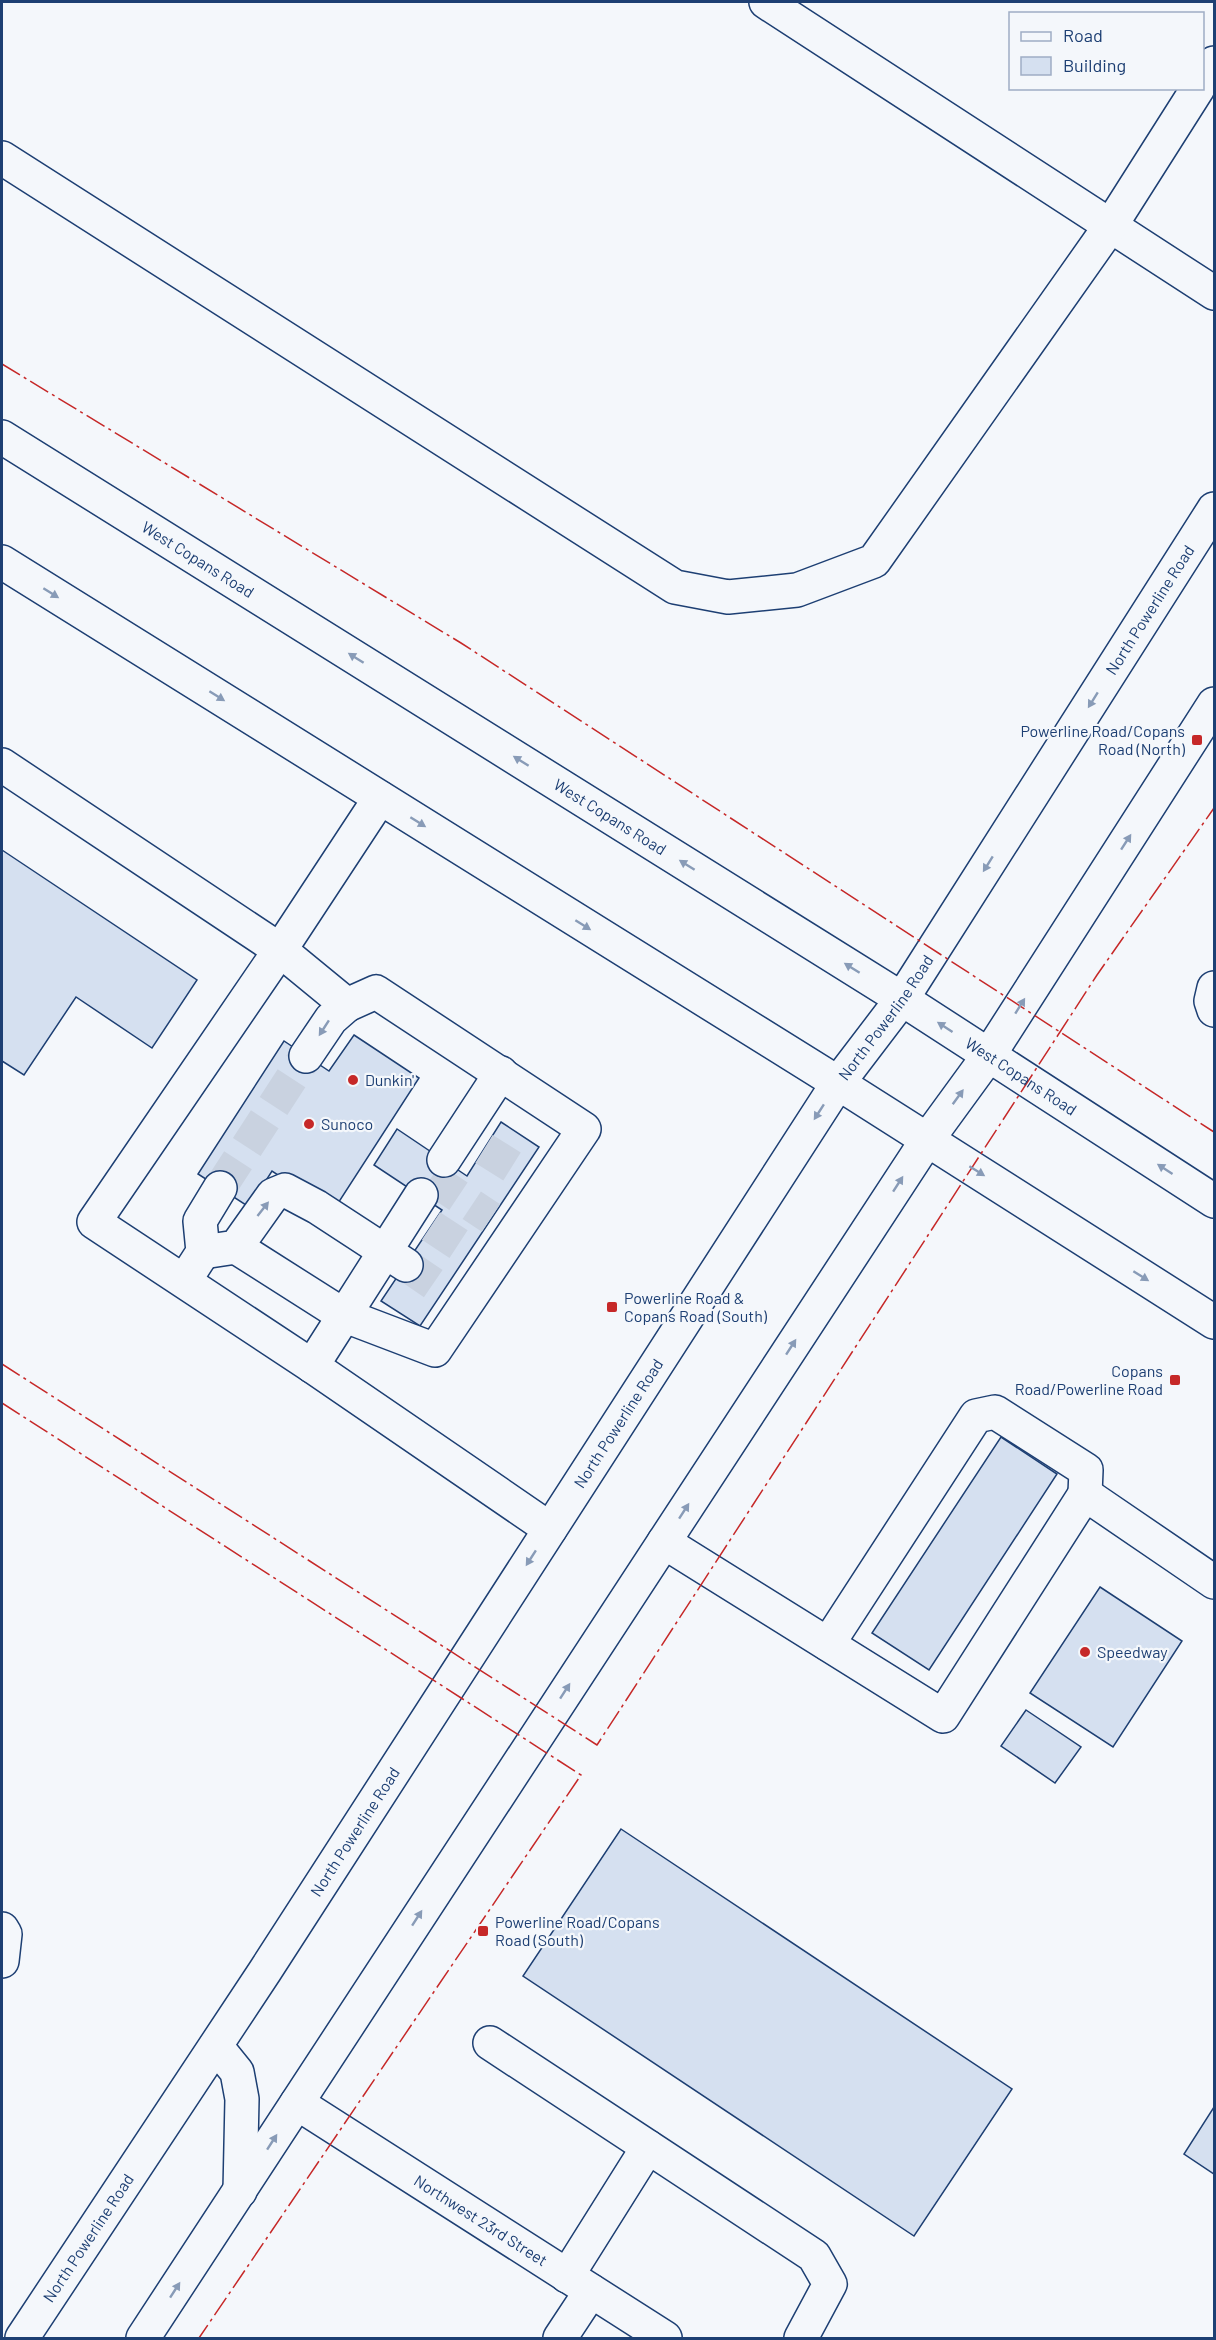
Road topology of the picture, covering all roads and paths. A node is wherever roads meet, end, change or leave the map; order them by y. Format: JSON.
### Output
{"nodes":[{"id":1,"x":766,"y":2,"type":"edge"},
{"id":2,"x":1215,"y":63,"type":"edge"},
{"id":3,"x":1204,"y":80,"type":"edge"},
{"id":4,"x":1197,"y":90,"type":"edge"},
{"id":5,"x":2,"y":158,"type":"edge"},
{"id":6,"x":1111,"y":225,"type":"junction"},
{"id":7,"x":1215,"y":293,"type":"edge"},
{"id":8,"x":2,"y":437,"type":"edge"},
{"id":9,"x":1215,"y":509,"type":"edge"},
{"id":10,"x":2,"y":562,"type":"edge"},
{"id":11,"x":1215,"y":704,"type":"edge"},
{"id":12,"x":2,"y":765,"type":"edge"},
{"id":13,"x":380,"y":798,"type":"junction"},
{"id":14,"x":280,"y":950,"type":"junction"},
{"id":15,"x":1215,"y":988,"type":"edge"},
{"id":16,"x":902,"y":999,"type":"junction"},
{"id":17,"x":347,"y":1005,"type":"junction"},
{"id":18,"x":1215,"y":1010,"type":"edge"},
{"id":19,"x":989,"y":1055,"type":"junction"},
{"id":20,"x":306,"y":1056,"type":"tunnel mouth"},
{"id":21,"x":501,"y":1073,"type":"junction"},
{"id":22,"x":838,"y":1083,"type":"junction"},
{"id":23,"x":927,"y":1140,"type":"junction"},
{"id":24,"x":463,"y":1147,"type":"dead end"},
{"id":25,"x":220,"y":1188,"type":"tunnel mouth"},
{"id":26,"x":1215,"y":1201,"type":"edge"},
{"id":27,"x":420,"y":1211,"type":"dead end"},
{"id":28,"x":236,"y":1247,"type":"junction"},
{"id":29,"x":203,"y":1252,"type":"junction"},
{"id":30,"x":395,"y":1258,"type":"junction"},
{"id":31,"x":185,"y":1281,"type":"junction"},
{"id":32,"x":343,"y":1315,"type":"junction"},
{"id":33,"x":1215,"y":1322,"type":"edge"},
{"id":34,"x":312,"y":1366,"type":"junction"},
{"id":35,"x":1085,"y":1494,"type":"junction"},
{"id":36,"x":550,"y":1529,"type":"junction"},
{"id":37,"x":664,"y":1542,"type":"junction"},
{"id":38,"x":1215,"y":1582,"type":"edge"},
{"id":39,"x":828,"y":1644,"type":"junction"},
{"id":40,"x":2,"y":1929,"type":"edge"},
{"id":41,"x":2,"y":1961,"type":"edge"},
{"id":42,"x":490,"y":2043,"type":"dead end"},
{"id":43,"x":216,"y":2046,"type":"junction"},
{"id":44,"x":297,"y":2103,"type":"junction"},
{"id":45,"x":648,"y":2147,"type":"junction"},
{"id":46,"x":240,"y":2191,"type":"junction"},
{"id":47,"x":579,"y":2284,"type":"junction"},
{"id":48,"x":22,"y":2338,"type":"edge"},
{"id":49,"x":143,"y":2338,"type":"edge"},
{"id":50,"x":560,"y":2338,"type":"edge"},
{"id":51,"x":664,"y":2338,"type":"edge"},
{"id":52,"x":801,"y":2338,"type":"edge"}],
"edges":[{"from":1,"to":6,"type":"main road"},
{"from":2,"to":3,"type":"main road"},
{"from":4,"to":6,"type":"main road"},
{"from":5,"to":6,"type":"main road"},
{"from":6,"to":7,"type":"main road"},
{"from":16,"to":8,"type":"main road","name":"West Copans Road","one_way":true},
{"from":9,"to":16,"type":"main road","name":"North Powerline Road","one_way":true},
{"from":10,"to":13,"type":"main road","one_way":true},
{"from":19,"to":11,"type":"main road","one_way":true},
{"from":12,"to":14,"type":"main road"},
{"from":13,"to":14,"type":"main road"},
{"from":13,"to":22,"type":"main road","one_way":true},
{"from":14,"to":17,"type":"main road"},
{"from":14,"to":31,"type":"main road"},
{"from":15,"to":18,"type":"main road"},
{"from":19,"to":16,"type":"main road","name":"West Copans Road","one_way":true},
{"from":16,"to":22,"type":"main road","name":"North Powerline Road"},
{"from":17,"to":20,"type":"main road","one_way":true},
{"from":17,"to":21,"type":"main road"},
{"from":23,"to":19,"type":"main road","one_way":true},
{"from":26,"to":19,"type":"main road","name":"West Copans Road","one_way":true},
{"from":21,"to":24,"type":"main road"},
{"from":21,"to":32,"type":"main road"},
{"from":22,"to":23,"type":"main road"},
{"from":22,"to":36,"type":"main road","name":"North Powerline Road","one_way":true},
{"from":23,"to":33,"type":"main road","one_way":true},
{"from":37,"to":23,"type":"main road","one_way":true},
{"from":25,"to":29,"type":"main road"},
{"from":27,"to":30,"type":"main road"},
{"from":28,"to":29,"type":"main road"},
{"from":28,"to":30,"type":"main road","one_way":true},
{"from":28,"to":32,"type":"main road"},
{"from":29,"to":31,"type":"main road"},
{"from":30,"to":32,"type":"main road"},
{"from":31,"to":34,"type":"main road"},
{"from":32,"to":34,"type":"main road"},
{"from":34,"to":36,"type":"main road"},
{"from":35,"to":38,"type":"main road"},
{"from":35,"to":39,"type":"main road"},
{"from":35,"to":39,"type":"main road"},
{"from":36,"to":43,"type":"main road","name":"North Powerline Road","one_way":true},
{"from":37,"to":39,"type":"main road"},
{"from":44,"to":37,"type":"main road","one_way":true},
{"from":40,"to":41,"type":"main road"},
{"from":42,"to":45,"type":"main road"},
{"from":43,"to":46,"type":"main road"},
{"from":43,"to":48,"type":"main road","name":"North Powerline Road"},
{"from":46,"to":44,"type":"main road","one_way":true},
{"from":44,"to":47,"type":"main road","name":"Northwest 23rd Street"},
{"from":45,"to":47,"type":"main road"},
{"from":45,"to":52,"type":"main road"},
{"from":49,"to":46,"type":"main road","one_way":true},
{"from":47,"to":50,"type":"main road"},
{"from":47,"to":51,"type":"main road","name":"Northwest 23rd Street"}]}
